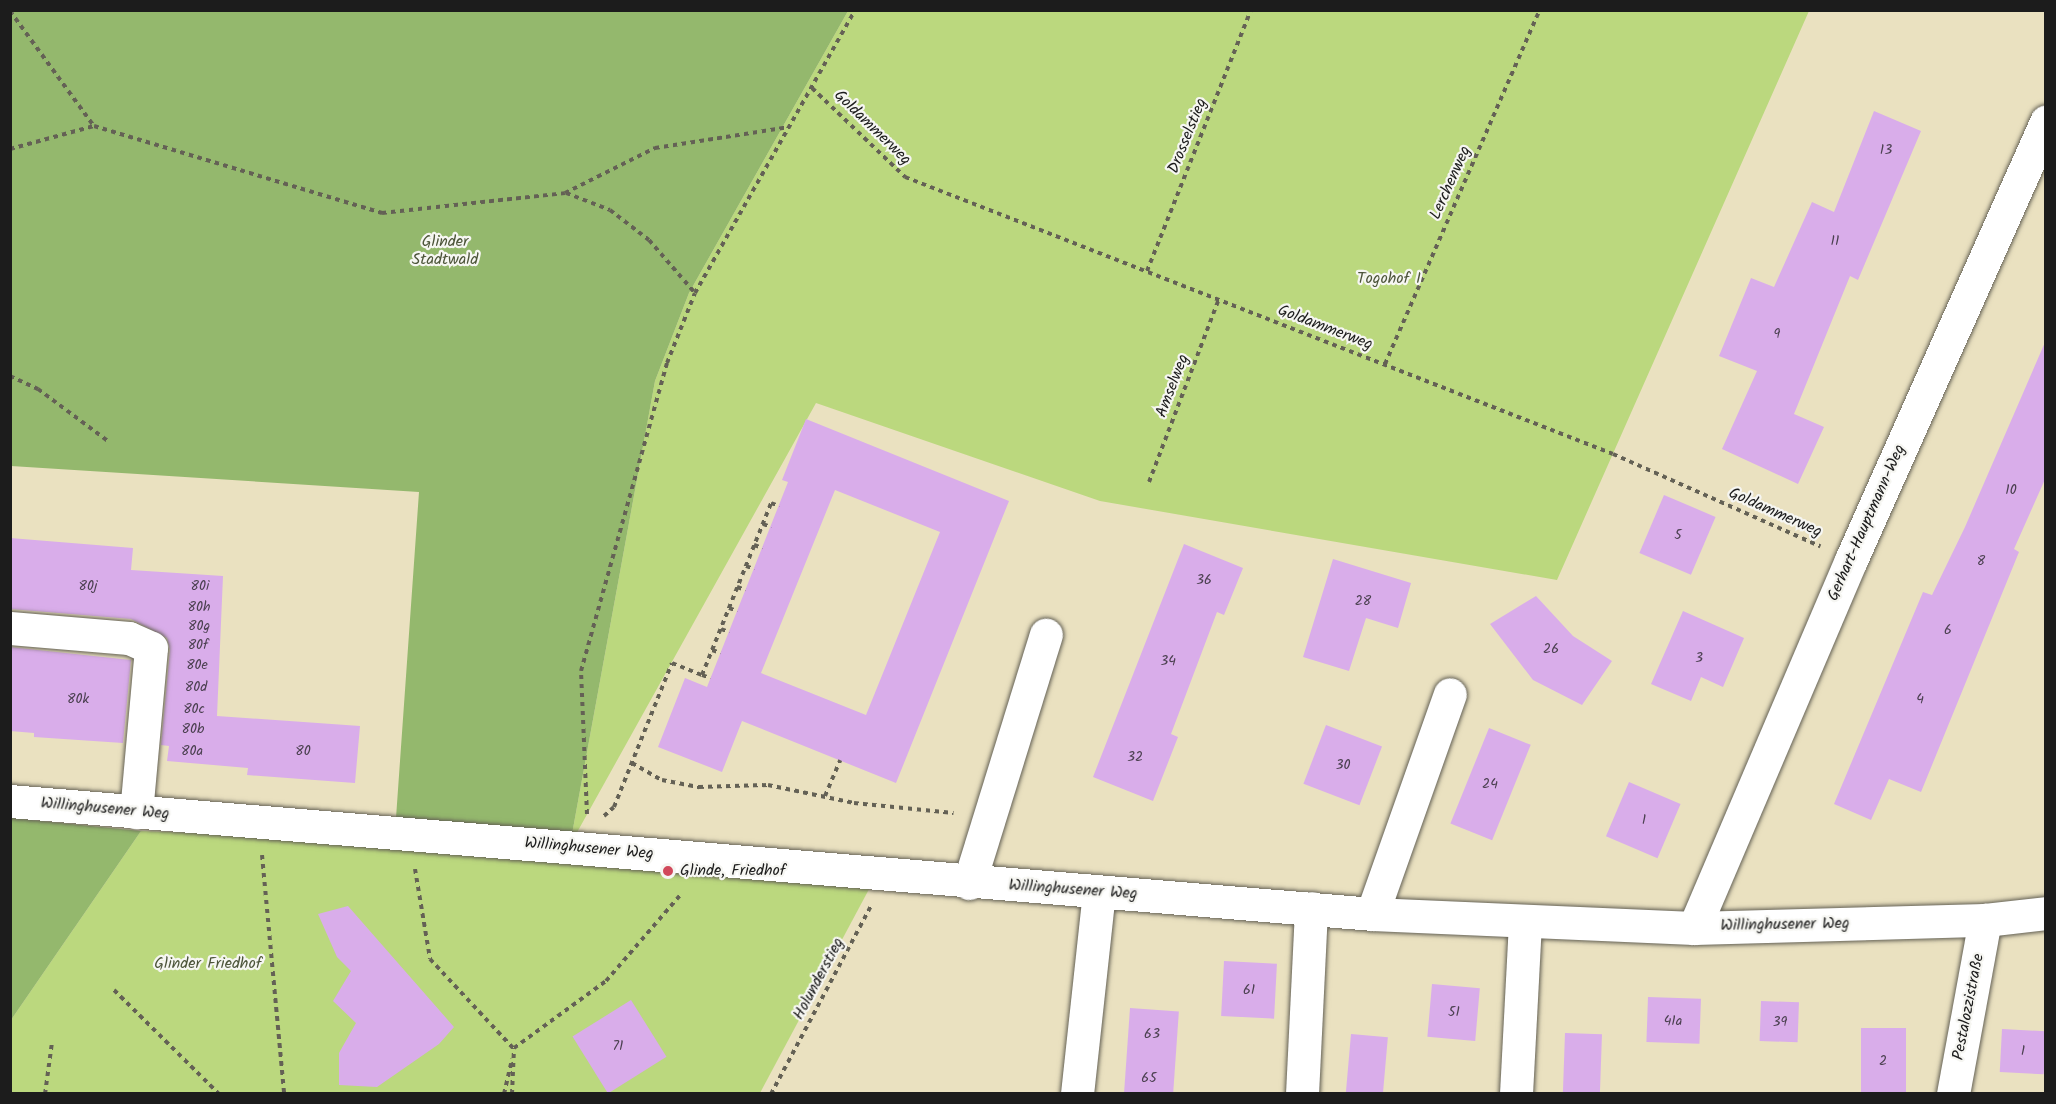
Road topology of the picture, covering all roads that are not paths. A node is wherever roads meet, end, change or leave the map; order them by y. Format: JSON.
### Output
{"nodes":[{"id":1,"x":2046,"y":121,"type":"edge"},
{"id":2,"x":10,"y":628,"type":"edge"},
{"id":3,"x":1046,"y":635,"type":"dead end"},
{"id":4,"x":1450,"y":694,"type":"dead end"},
{"id":5,"x":10,"y":801,"type":"edge"},
{"id":6,"x":136,"y":812,"type":"junction"},
{"id":7,"x":969,"y":883,"type":"junction"},
{"id":8,"x":1099,"y":892,"type":"junction"},
{"id":9,"x":1311,"y":908,"type":"junction"},
{"id":10,"x":2046,"y":913,"type":"edge"},
{"id":11,"x":1372,"y":914,"type":"junction"},
{"id":12,"x":1985,"y":920,"type":"junction"},
{"id":13,"x":1525,"y":922,"type":"junction"},
{"id":14,"x":1694,"y":928,"type":"junction"},
{"id":15,"x":1077,"y":1094,"type":"edge"},
{"id":16,"x":1302,"y":1094,"type":"edge"},
{"id":17,"x":1516,"y":1094,"type":"edge"},
{"id":18,"x":1953,"y":1094,"type":"edge"}],
"edges":[{"from":1,"to":14,"type":"street","name":"Gerhart-Hauptmann-Weg"},
{"from":2,"to":6,"type":"street"},
{"from":3,"to":7,"type":"street"},
{"from":4,"to":11,"type":"street"},
{"from":5,"to":6,"type":"street","name":"Willinghusener Weg"},
{"from":6,"to":7,"type":"street","name":"Willinghusener Weg"},
{"from":7,"to":8,"type":"street","name":"Willinghusener Weg"},
{"from":8,"to":9,"type":"street","name":"Willinghusener Weg"},
{"from":8,"to":15,"type":"street"},
{"from":9,"to":11,"type":"street","name":"Willinghusener Weg"},
{"from":9,"to":16,"type":"street"},
{"from":10,"to":12,"type":"street","name":"Willinghusener Weg"},
{"from":11,"to":13,"type":"street","name":"Willinghusener Weg"},
{"from":12,"to":14,"type":"street","name":"Willinghusener Weg"},
{"from":12,"to":18,"type":"street","name":"Pestalozzistraße"},
{"from":13,"to":14,"type":"street","name":"Willinghusener Weg"},
{"from":13,"to":17,"type":"street"}]}
